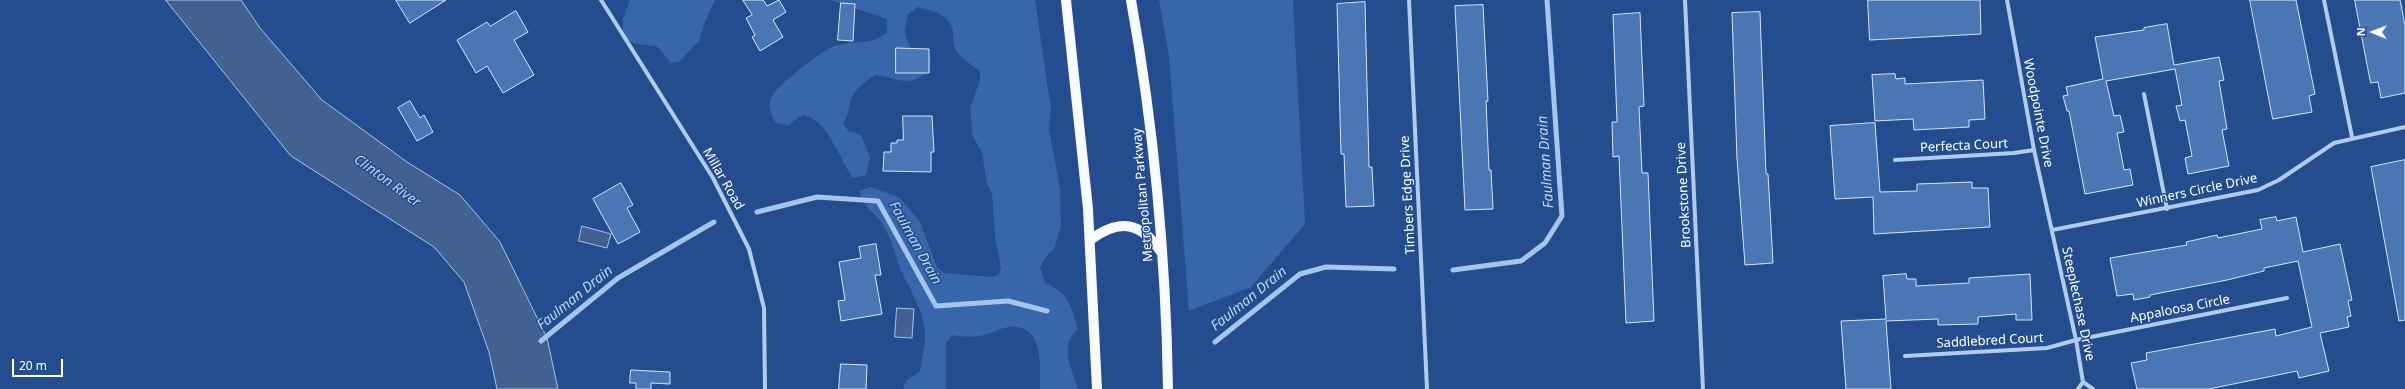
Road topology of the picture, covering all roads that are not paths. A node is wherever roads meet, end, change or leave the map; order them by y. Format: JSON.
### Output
{"nodes":[{"id":1,"x":601,"y":0,"type":"edge"},
{"id":2,"x":1066,"y":0,"type":"edge"},
{"id":3,"x":1131,"y":0,"type":"edge"},
{"id":4,"x":1409,"y":0,"type":"edge"},
{"id":5,"x":1685,"y":0,"type":"edge"},
{"id":6,"x":2007,"y":0,"type":"edge"},
{"id":7,"x":2324,"y":0,"type":"edge"},
{"id":8,"x":2144,"y":94,"type":"dead end"},
{"id":9,"x":2405,"y":127,"type":"edge"},
{"id":10,"x":2352,"y":137,"type":"junction"},
{"id":11,"x":2034,"y":150,"type":"junction"},
{"id":12,"x":1895,"y":160,"type":"dead end"},
{"id":13,"x":2167,"y":209,"type":"junction"},
{"id":14,"x":2052,"y":230,"type":"junction"},
{"id":15,"x":1090,"y":240,"type":"junction"},
{"id":16,"x":1162,"y":254,"type":"junction"},
{"id":17,"x":2287,"y":298,"type":"dead end"},
{"id":18,"x":2076,"y":340,"type":"junction"},
{"id":19,"x":1905,"y":356,"type":"dead end"},
{"id":20,"x":2083,"y":382,"type":"junction"},
{"id":21,"x":765,"y":389,"type":"edge"},
{"id":22,"x":1097,"y":389,"type":"edge"},
{"id":23,"x":1168,"y":389,"type":"edge"},
{"id":24,"x":1426,"y":389,"type":"edge"},
{"id":25,"x":1703,"y":389,"type":"edge"},
{"id":26,"x":2078,"y":389,"type":"edge"},
{"id":27,"x":2093,"y":389,"type":"edge"}],
"edges":[{"from":1,"to":21,"type":"street","name":"Millar Road"},
{"from":2,"to":15,"type":"main road"},
{"from":3,"to":16,"type":"main road","name":"Metropolitan Parkway"},
{"from":4,"to":24,"type":"street","name":"Timbers Edge Drive"},
{"from":5,"to":25,"type":"street","name":"Brookstone Drive"},
{"from":6,"to":11,"type":"street","name":"Woodpointe Drive"},
{"from":7,"to":10,"type":"street"},
{"from":8,"to":13,"type":"street"},
{"from":9,"to":10,"type":"street","name":"Winners Circle Drive"},
{"from":10,"to":13,"type":"street","name":"Winners Circle Drive"},
{"from":11,"to":12,"type":"street","name":"Perfecta Court"},
{"from":11,"to":14,"type":"street","name":"Woodpointe Drive"},
{"from":13,"to":14,"type":"street","name":"Winners Circle Drive"},
{"from":14,"to":18,"type":"street","name":"Steeplechase Drive"},
{"from":15,"to":16,"type":"main road"},
{"from":15,"to":22,"type":"main road"},
{"from":16,"to":23,"type":"main road","name":"Metropolitan Parkway"},
{"from":17,"to":18,"type":"street","name":"Appaloosa Circle"},
{"from":18,"to":19,"type":"street","name":"Saddlebred Court"},
{"from":18,"to":20,"type":"street","name":"Steeplechase Drive"},
{"from":20,"to":26,"type":"street"},
{"from":20,"to":27,"type":"street"}]}
